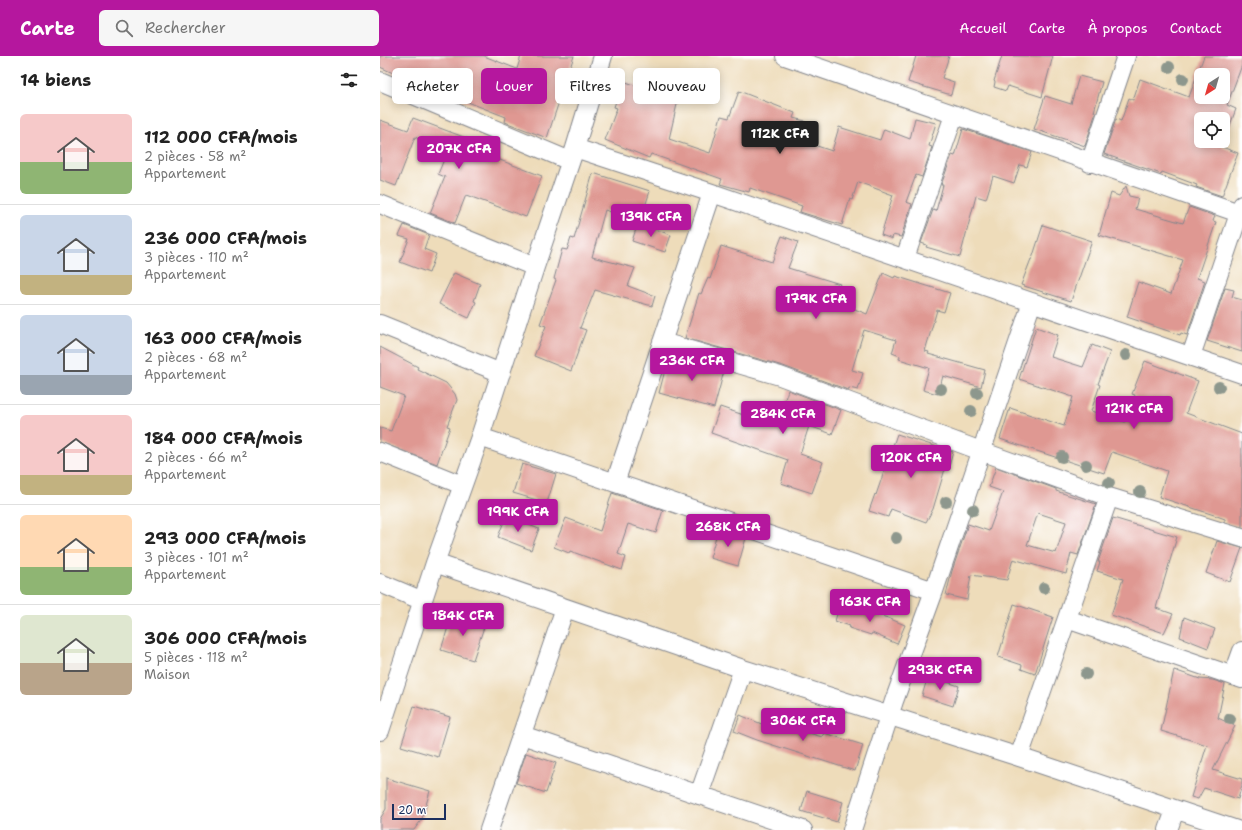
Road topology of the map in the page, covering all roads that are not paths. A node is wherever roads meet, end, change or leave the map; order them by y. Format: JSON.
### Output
{"nodes":[{"id":1,"x":603,"y":56,"type":"edge"},
{"id":2,"x":785,"y":56,"type":"edge"},
{"id":3,"x":1126,"y":56,"type":"edge"},
{"id":4,"x":380,"y":81,"type":"edge"},
{"id":5,"x":954,"y":115,"type":"junction"},
{"id":6,"x":573,"y":154,"type":"junction"},
{"id":7,"x":1090,"y":163,"type":"junction"},
{"id":8,"x":712,"y":193,"type":"junction"},
{"id":9,"x":380,"y":204,"type":"edge"},
{"id":10,"x":1241,"y":209,"type":"edge"},
{"id":11,"x":905,"y":258,"type":"junction"},
{"id":12,"x":535,"y":267,"type":"junction"},
{"id":13,"x":1032,"y":302,"type":"junction"},
{"id":14,"x":380,"y":324,"type":"edge"},
{"id":15,"x":662,"y":342,"type":"junction"},
{"id":16,"x":1191,"y":356,"type":"junction"},
{"id":17,"x":501,"y":373,"type":"junction"},
{"id":18,"x":1242,"y":374,"type":"edge"},
{"id":19,"x":480,"y":437,"type":"junction"},
{"id":20,"x":981,"y":451,"type":"junction"},
{"id":21,"x":380,"y":452,"type":"edge"},
{"id":22,"x":615,"y":483,"type":"junction"},
{"id":23,"x":462,"y":485,"type":"junction"},
{"id":24,"x":1108,"y":497,"type":"junction"},
{"id":25,"x":1242,"y":538,"type":"edge"},
{"id":26,"x":435,"y":563,"type":"junction"},
{"id":27,"x":380,"y":583,"type":"edge"},
{"id":28,"x":934,"y":591,"type":"junction"},
{"id":29,"x":423,"y":601,"type":"junction"},
{"id":30,"x":565,"y":608,"type":"junction"},
{"id":31,"x":1067,"y":619,"type":"junction"},
{"id":32,"x":1242,"y":650,"type":"edge"},
{"id":33,"x":743,"y":669,"type":"junction"},
{"id":34,"x":1238,"y":678,"type":"edge"},
{"id":35,"x":889,"y":716,"type":"junction"},
{"id":36,"x":380,"y":731,"type":"edge"},
{"id":37,"x":522,"y":735,"type":"junction"},
{"id":38,"x":1019,"y":757,"type":"junction"},
{"id":39,"x":699,"y":795,"type":"junction"},
{"id":40,"x":1175,"y":810,"type":"junction"},
{"id":41,"x":489,"y":830,"type":"edge"},
{"id":42,"x":803,"y":830,"type":"edge"},
{"id":43,"x":852,"y":830,"type":"edge"},
{"id":44,"x":1168,"y":830,"type":"edge"},
{"id":45,"x":1237,"y":830,"type":"edge"}],
"edges":[{"from":1,"to":6,"type":"street"},
{"from":2,"to":5,"type":"street"},
{"from":3,"to":7,"type":"street"},
{"from":4,"to":6,"type":"street"},
{"from":5,"to":7,"type":"street"},
{"from":5,"to":11,"type":"street"},
{"from":6,"to":8,"type":"street"},
{"from":6,"to":12,"type":"street"},
{"from":7,"to":10,"type":"street"},
{"from":8,"to":11,"type":"street"},
{"from":8,"to":15,"type":"street"},
{"from":9,"to":12,"type":"street"},
{"from":10,"to":16,"type":"street"},
{"from":11,"to":13,"type":"street"},
{"from":12,"to":17,"type":"street"},
{"from":13,"to":16,"type":"street"},
{"from":13,"to":20,"type":"street"},
{"from":14,"to":17,"type":"street"},
{"from":15,"to":20,"type":"street"},
{"from":15,"to":22,"type":"street"},
{"from":16,"to":18,"type":"street"},
{"from":17,"to":19,"type":"street"},
{"from":19,"to":22,"type":"street"},
{"from":19,"to":23,"type":"street"},
{"from":20,"to":24,"type":"street"},
{"from":20,"to":28,"type":"street"},
{"from":21,"to":23,"type":"street"},
{"from":22,"to":28,"type":"street"},
{"from":23,"to":26,"type":"street"},
{"from":24,"to":25,"type":"street"},
{"from":24,"to":31,"type":"street"},
{"from":26,"to":29,"type":"street"},
{"from":26,"to":30,"type":"street"},
{"from":27,"to":29,"type":"street"},
{"from":28,"to":35,"type":"street"},
{"from":29,"to":36,"type":"street"},
{"from":30,"to":33,"type":"street"},
{"from":30,"to":37,"type":"street"},
{"from":31,"to":34,"type":"street"},
{"from":31,"to":38,"type":"street"},
{"from":32,"to":34,"type":"street"},
{"from":33,"to":35,"type":"street"},
{"from":33,"to":39,"type":"street"},
{"from":35,"to":38,"type":"street"},
{"from":35,"to":43,"type":"street"},
{"from":37,"to":39,"type":"street"},
{"from":37,"to":41,"type":"street"},
{"from":38,"to":40,"type":"street"},
{"from":39,"to":42,"type":"street"},
{"from":40,"to":44,"type":"street"},
{"from":40,"to":45,"type":"street"}]}
